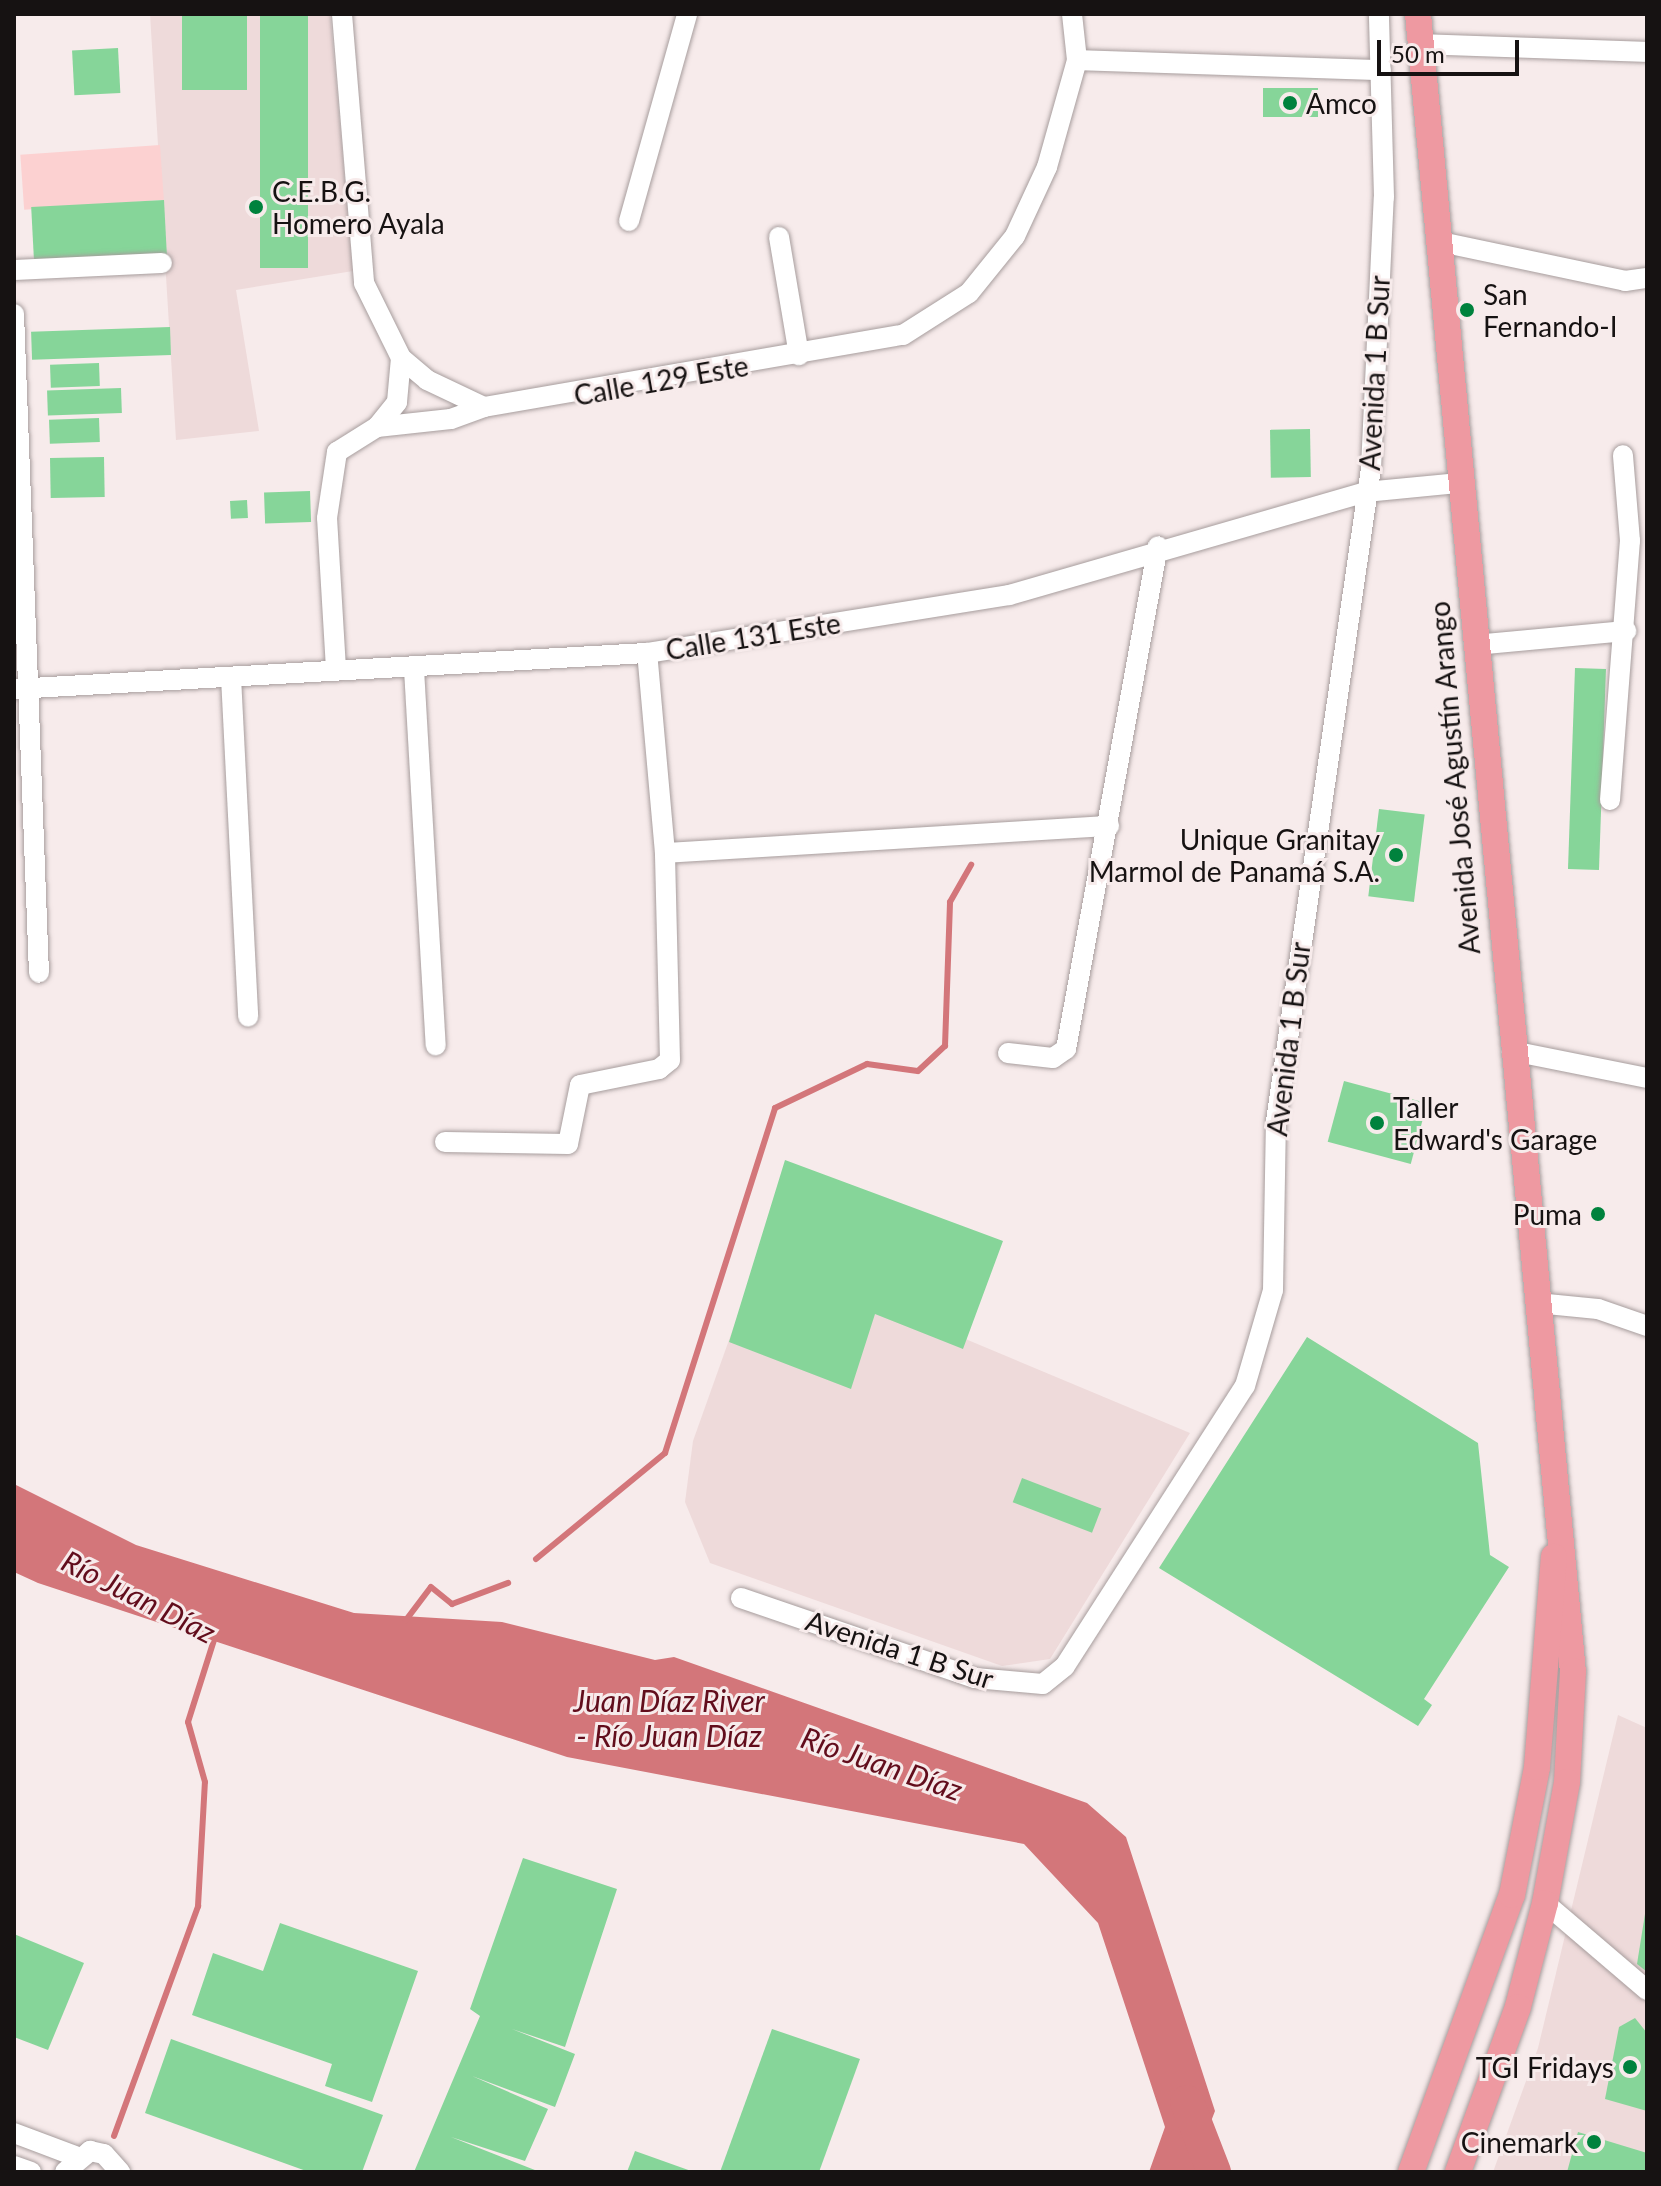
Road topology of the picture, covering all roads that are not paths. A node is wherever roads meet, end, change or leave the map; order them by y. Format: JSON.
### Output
{"nodes":[{"id":1,"x":342,"y":14,"type":"edge"},
{"id":2,"x":687,"y":14,"type":"edge"},
{"id":3,"x":1072,"y":14,"type":"edge"},
{"id":4,"x":1379,"y":14,"type":"edge"},
{"id":5,"x":1418,"y":14,"type":"edge"},
{"id":6,"x":1421,"y":44,"type":"junction"},
{"id":7,"x":1647,"y":52,"type":"edge"},
{"id":8,"x":1077,"y":60,"type":"junction"},
{"id":9,"x":1381,"y":70,"type":"junction"},
{"id":10,"x":629,"y":221,"type":"dead end"},
{"id":11,"x":779,"y":237,"type":"dead end"},
{"id":12,"x":1436,"y":241,"type":"junction"},
{"id":13,"x":162,"y":263,"type":"dead end"},
{"id":14,"x":14,"y":270,"type":"edge"},
{"id":15,"x":1647,"y":278,"type":"edge"},
{"id":16,"x":14,"y":314,"type":"edge"},
{"id":17,"x":799,"y":355,"type":"junction"},
{"id":18,"x":401,"y":358,"type":"junction"},
{"id":19,"x":484,"y":407,"type":"junction"},
{"id":20,"x":377,"y":427,"type":"junction"},
{"id":21,"x":1623,"y":455,"type":"dead end"},
{"id":22,"x":1458,"y":483,"type":"junction"},
{"id":23,"x":1365,"y":492,"type":"junction"},
{"id":24,"x":19,"y":508,"type":"edge"},
{"id":25,"x":1158,"y":546,"type":"junction"},
{"id":26,"x":1626,"y":631,"type":"junction"},
{"id":27,"x":1474,"y":645,"type":"junction"},
{"id":28,"x":647,"y":653,"type":"junction"},
{"id":29,"x":336,"y":669,"type":"junction"},
{"id":30,"x":414,"y":669,"type":"junction"},
{"id":31,"x":231,"y":677,"type":"junction"},
{"id":32,"x":23,"y":689,"type":"edge"},
{"id":33,"x":1610,"y":800,"type":"dead end"},
{"id":34,"x":1109,"y":826,"type":"junction"},
{"id":35,"x":665,"y":853,"type":"junction"},
{"id":36,"x":39,"y":973,"type":"dead end"},
{"id":37,"x":248,"y":1017,"type":"dead end"},
{"id":38,"x":436,"y":1045,"type":"dead end"},
{"id":39,"x":1512,"y":1051,"type":"junction"},
{"id":40,"x":1008,"y":1053,"type":"dead end"},
{"id":41,"x":1647,"y":1078,"type":"edge"},
{"id":42,"x":445,"y":1142,"type":"dead end"},
{"id":43,"x":1537,"y":1303,"type":"junction"},
{"id":44,"x":1647,"y":1326,"type":"edge"},
{"id":45,"x":1558,"y":1536,"type":"junction"},
{"id":46,"x":741,"y":1598,"type":"dead end"},
{"id":47,"x":1527,"y":1827,"type":"junction"},
{"id":48,"x":1545,"y":1903,"type":"junction"},
{"id":49,"x":1492,"y":1947,"type":"junction"},
{"id":50,"x":1647,"y":1990,"type":"edge"},
{"id":51,"x":14,"y":2133,"type":"edge"},
{"id":52,"x":70,"y":2164,"type":"edge"},
{"id":53,"x":14,"y":2166,"type":"edge"},
{"id":54,"x":31,"y":2172,"type":"edge"},
{"id":55,"x":120,"y":2172,"type":"edge"},
{"id":56,"x":1411,"y":2172,"type":"edge"},
{"id":57,"x":1458,"y":2172,"type":"edge"}],
"edges":[{"from":1,"to":18,"type":"street"},
{"from":2,"to":10,"type":"street"},
{"from":3,"to":8,"type":"street","name":"Calle 129 Este"},
{"from":4,"to":9,"type":"street","name":"Avenida 1 B Sur"},
{"from":5,"to":6,"type":"main road","name":"Avenida José Agustín Arango"},
{"from":6,"to":7,"type":"street"},
{"from":6,"to":12,"type":"main road","name":"Avenida José Agustín Arango"},
{"from":8,"to":9,"type":"street"},
{"from":8,"to":17,"type":"street","name":"Calle 129 Este"},
{"from":9,"to":23,"type":"street","name":"Avenida 1 B Sur"},
{"from":11,"to":17,"type":"street"},
{"from":12,"to":15,"type":"street"},
{"from":12,"to":22,"type":"main road","name":"Avenida José Agustín Arango"},
{"from":13,"to":14,"type":"street"},
{"from":16,"to":24,"type":"street"},
{"from":17,"to":19,"type":"street","name":"Calle 129 Este"},
{"from":18,"to":19,"type":"street"},
{"from":18,"to":20,"type":"street"},
{"from":19,"to":20,"type":"street","name":"Calle 129 Este"},
{"from":20,"to":29,"type":"street"},
{"from":21,"to":26,"type":"street"},
{"from":22,"to":23,"type":"street","name":"Calle 131 Este"},
{"from":22,"to":27,"type":"main road","name":"Avenida José Agustín Arango"},
{"from":23,"to":25,"type":"street","name":"Calle 131 Este"},
{"from":23,"to":46,"type":"street","name":"Avenida 1 B Sur"},
{"from":24,"to":32,"type":"street"},
{"from":25,"to":28,"type":"street","name":"Calle 131 Este"},
{"from":25,"to":34,"type":"street"},
{"from":26,"to":27,"type":"street"},
{"from":26,"to":33,"type":"street"},
{"from":27,"to":39,"type":"main road","name":"Avenida José Agustín Arango"},
{"from":28,"to":30,"type":"street","name":"Calle 131 Este"},
{"from":28,"to":35,"type":"street"},
{"from":29,"to":30,"type":"street","name":"Calle 131 Este"},
{"from":29,"to":31,"type":"street","name":"Calle 131 Este"},
{"from":30,"to":38,"type":"street"},
{"from":31,"to":32,"type":"street","name":"Calle 131 Este"},
{"from":31,"to":37,"type":"street"},
{"from":32,"to":36,"type":"street"},
{"from":34,"to":35,"type":"street"},
{"from":34,"to":40,"type":"street"},
{"from":35,"to":42,"type":"street"},
{"from":39,"to":41,"type":"street"},
{"from":39,"to":43,"type":"main road","name":"Avenida José Agustín Arango"},
{"from":43,"to":44,"type":"street"},
{"from":43,"to":45,"type":"main road","name":"Avenida José Agustín Arango"},
{"from":45,"to":47,"type":"main road","name":"Avenida José Agustín Arango"},
{"from":45,"to":48,"type":"main road","name":"Avenida José Agustín Arango"},
{"from":47,"to":48,"type":"main road"},
{"from":47,"to":49,"type":"main road","name":"Avenida José Agustín Arango"},
{"from":48,"to":49,"type":"main road"},
{"from":48,"to":50,"type":"street"},
{"from":48,"to":57,"type":"main road","name":"Avenida José Agustín Arango"},
{"from":49,"to":56,"type":"main road","name":"Avenida José Agustín Arango"},
{"from":51,"to":52,"type":"street"},
{"from":52,"to":55,"type":"street"},
{"from":53,"to":54,"type":"street"}]}
